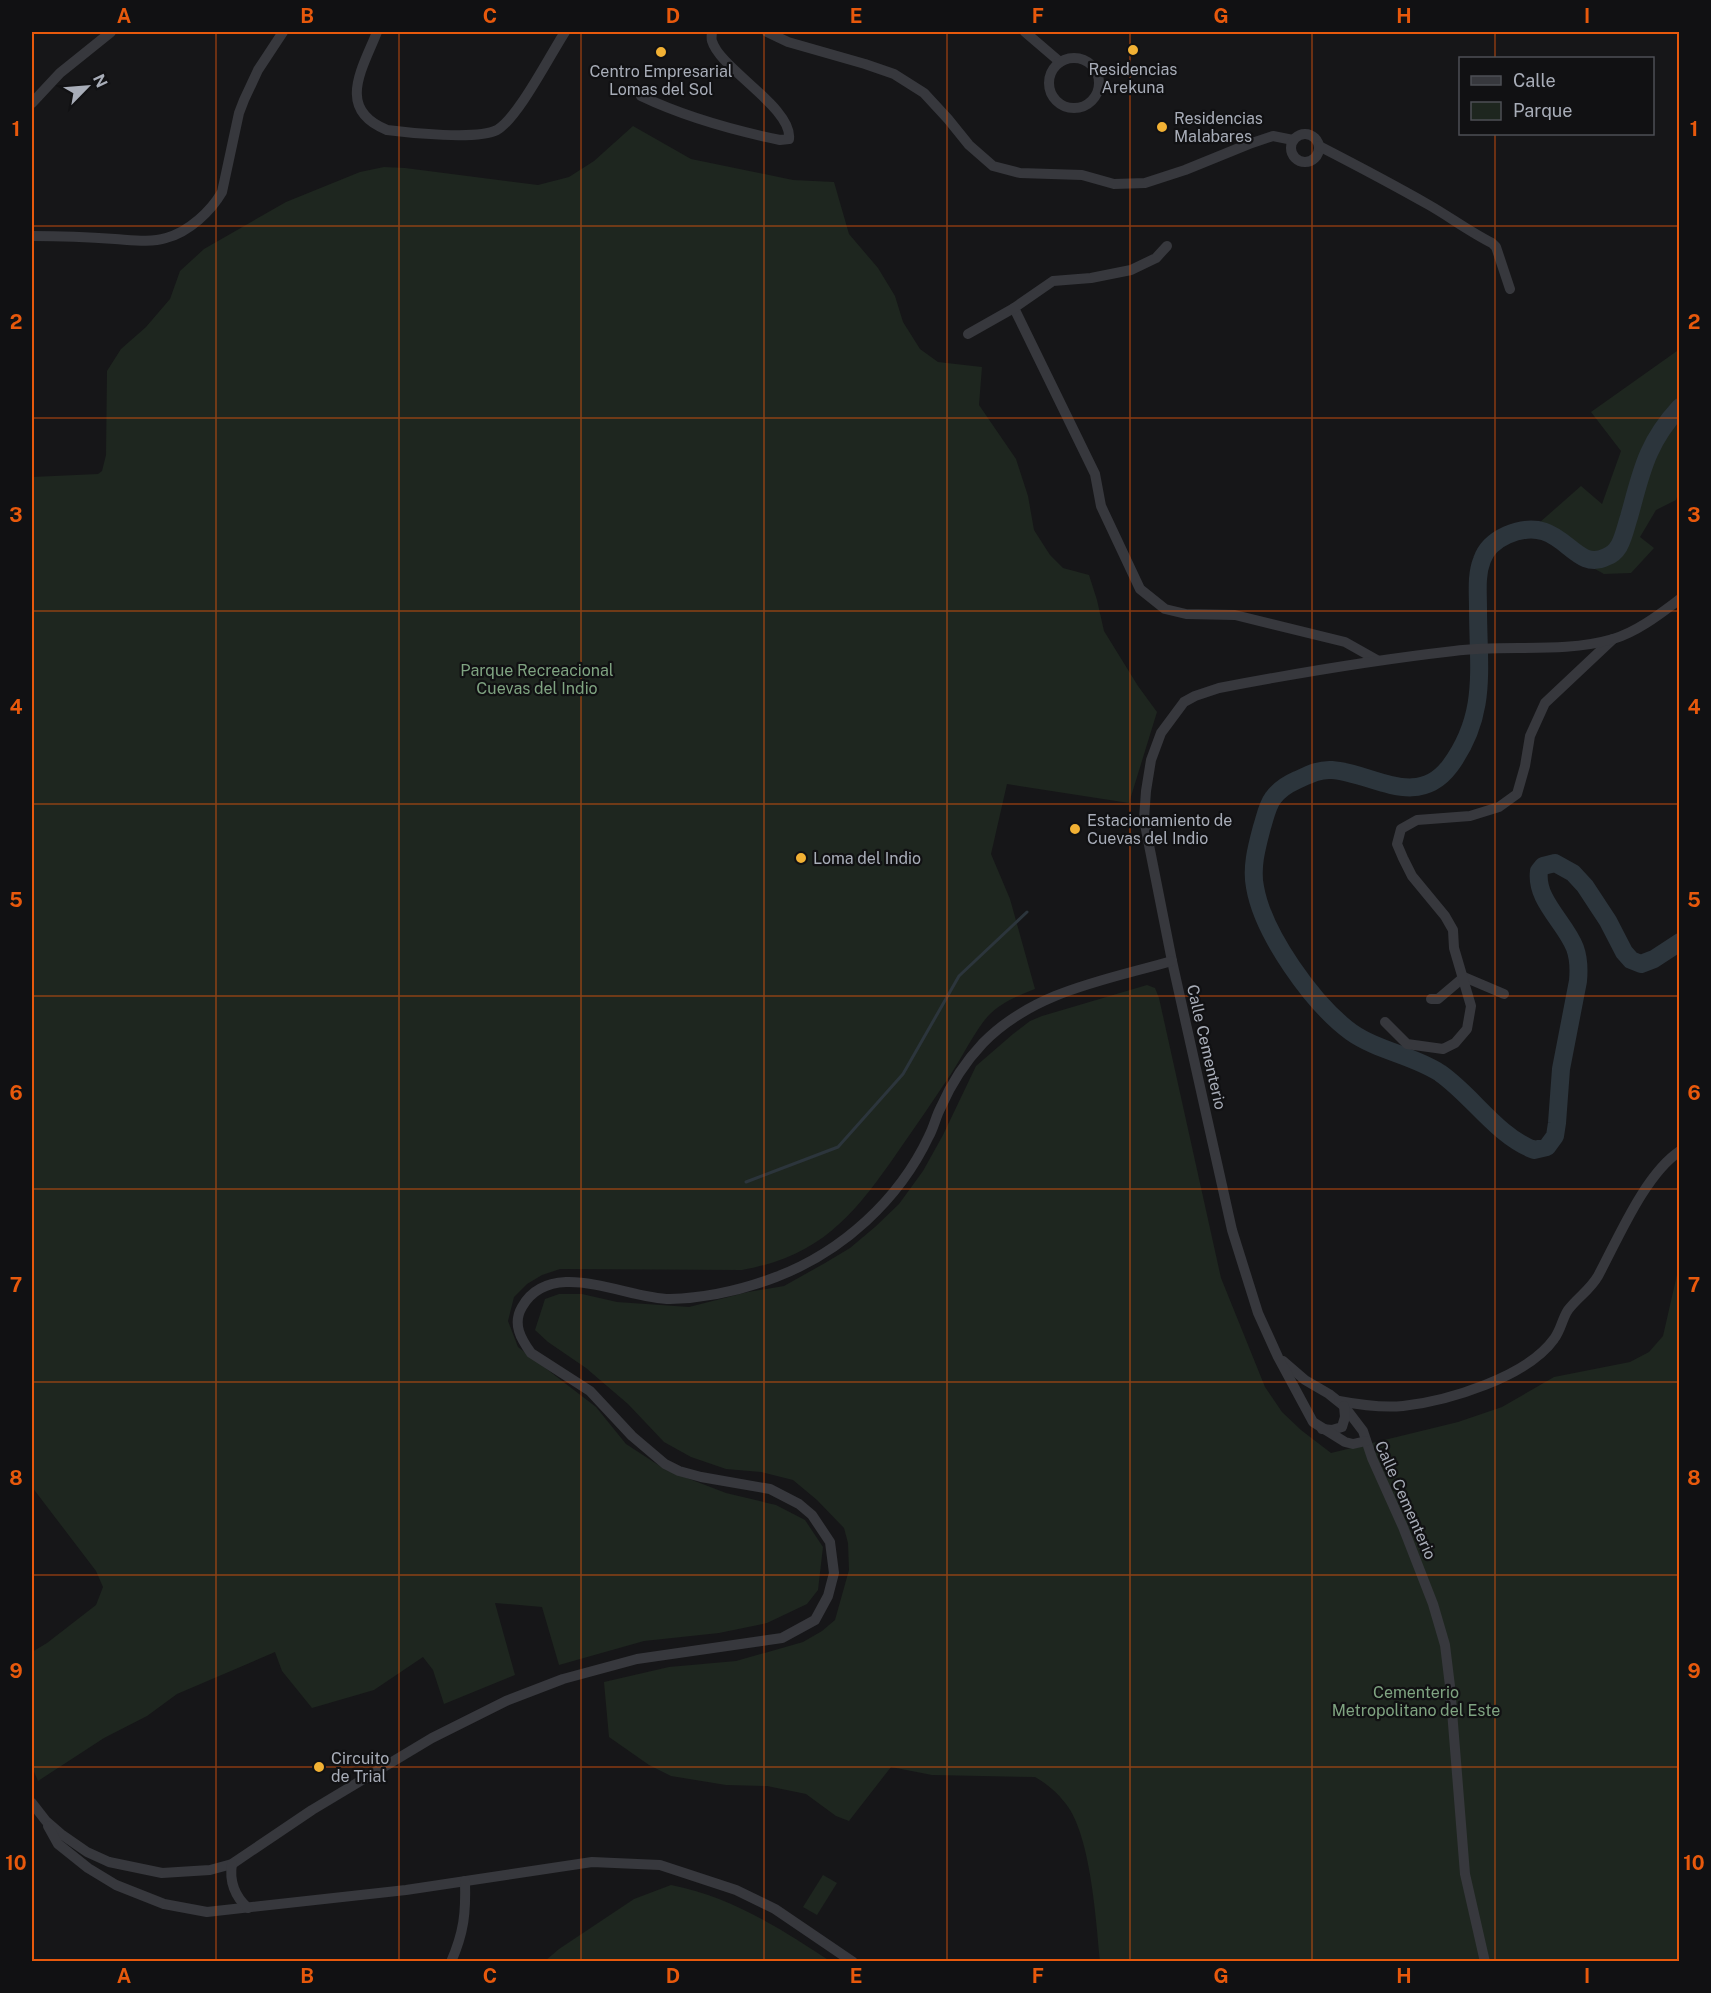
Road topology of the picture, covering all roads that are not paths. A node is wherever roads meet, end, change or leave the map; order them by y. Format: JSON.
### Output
{"nodes":[{"id":1,"x":111,"y":32,"type":"edge"},
{"id":2,"x":283,"y":32,"type":"edge"},
{"id":3,"x":377,"y":32,"type":"edge"},
{"id":4,"x":565,"y":32,"type":"edge"},
{"id":5,"x":712,"y":32,"type":"edge"},
{"id":6,"x":766,"y":32,"type":"edge"},
{"id":7,"x":1025,"y":32,"type":"edge"},
{"id":8,"x":1060,"y":62,"type":"junction"},
{"id":9,"x":641,"y":96,"type":"dead end"},
{"id":10,"x":32,"y":102,"type":"edge"},
{"id":11,"x":1293,"y":140,"type":"junction"},
{"id":12,"x":1318,"y":146,"type":"junction"},
{"id":13,"x":32,"y":236,"type":"edge"},
{"id":14,"x":1167,"y":246,"type":"dead end"},
{"id":15,"x":1510,"y":289,"type":"dead end"},
{"id":16,"x":1014,"y":308,"type":"junction"},
{"id":17,"x":968,"y":334,"type":"dead end"},
{"id":18,"x":1680,"y":599,"type":"edge"},
{"id":19,"x":1613,"y":639,"type":"junction"},
{"id":20,"x":1377,"y":660,"type":"junction"},
{"id":21,"x":1172,"y":961,"type":"junction"},
{"id":22,"x":1464,"y":977,"type":"junction"},
{"id":23,"x":1504,"y":994,"type":"dead end"},
{"id":24,"x":1431,"y":999,"type":"dead end"},
{"id":25,"x":1385,"y":1022,"type":"dead end"},
{"id":26,"x":1680,"y":1151,"type":"edge"},
{"id":27,"x":1278,"y":1357,"type":"junction"},
{"id":28,"x":1341,"y":1404,"type":"junction"},
{"id":29,"x":1322,"y":1429,"type":"junction"},
{"id":30,"x":1366,"y":1441,"type":"junction"},
{"id":31,"x":32,"y":1803,"type":"edge"},
{"id":32,"x":45,"y":1821,"type":"junction"},
{"id":33,"x":232,"y":1864,"type":"junction"},
{"id":34,"x":465,"y":1881,"type":"junction"},
{"id":35,"x":248,"y":1908,"type":"junction"},
{"id":36,"x":451,"y":1962,"type":"edge"},
{"id":37,"x":853,"y":1962,"type":"edge"},
{"id":38,"x":1485,"y":1962,"type":"edge"}],
"edges":[{"from":1,"to":10,"type":"street"},
{"from":2,"to":13,"type":"street"},
{"from":3,"to":4,"type":"street"},
{"from":5,"to":9,"type":"street"},
{"from":6,"to":11,"type":"street"},
{"from":7,"to":8,"type":"street"},
{"from":8,"to":8,"type":"street"},
{"from":11,"to":12,"type":"street"},
{"from":11,"to":12,"type":"street"},
{"from":12,"to":15,"type":"street"},
{"from":14,"to":16,"type":"street"},
{"from":16,"to":17,"type":"street"},
{"from":16,"to":20,"type":"street"},
{"from":18,"to":19,"type":"street"},
{"from":19,"to":20,"type":"street","name":"Calle Cementerio"},
{"from":19,"to":22,"type":"street"},
{"from":20,"to":21,"type":"street","name":"Calle Cementerio"},
{"from":21,"to":27,"type":"street","name":"Calle Cementerio"},
{"from":21,"to":33,"type":"street"},
{"from":22,"to":23,"type":"street"},
{"from":22,"to":24,"type":"street"},
{"from":22,"to":25,"type":"street"},
{"from":26,"to":28,"type":"street"},
{"from":27,"to":28,"type":"street"},
{"from":27,"to":29,"type":"street","name":"Calle Cementerio"},
{"from":28,"to":29,"type":"street"},
{"from":28,"to":30,"type":"street"},
{"from":29,"to":30,"type":"street","name":"Calle Cementerio"},
{"from":30,"to":38,"type":"street","name":"Calle Cementerio"},
{"from":31,"to":32,"type":"street"},
{"from":32,"to":33,"type":"street"},
{"from":32,"to":35,"type":"street"},
{"from":33,"to":35,"type":"street"},
{"from":34,"to":35,"type":"street"},
{"from":34,"to":36,"type":"street"},
{"from":34,"to":37,"type":"street"}]}
